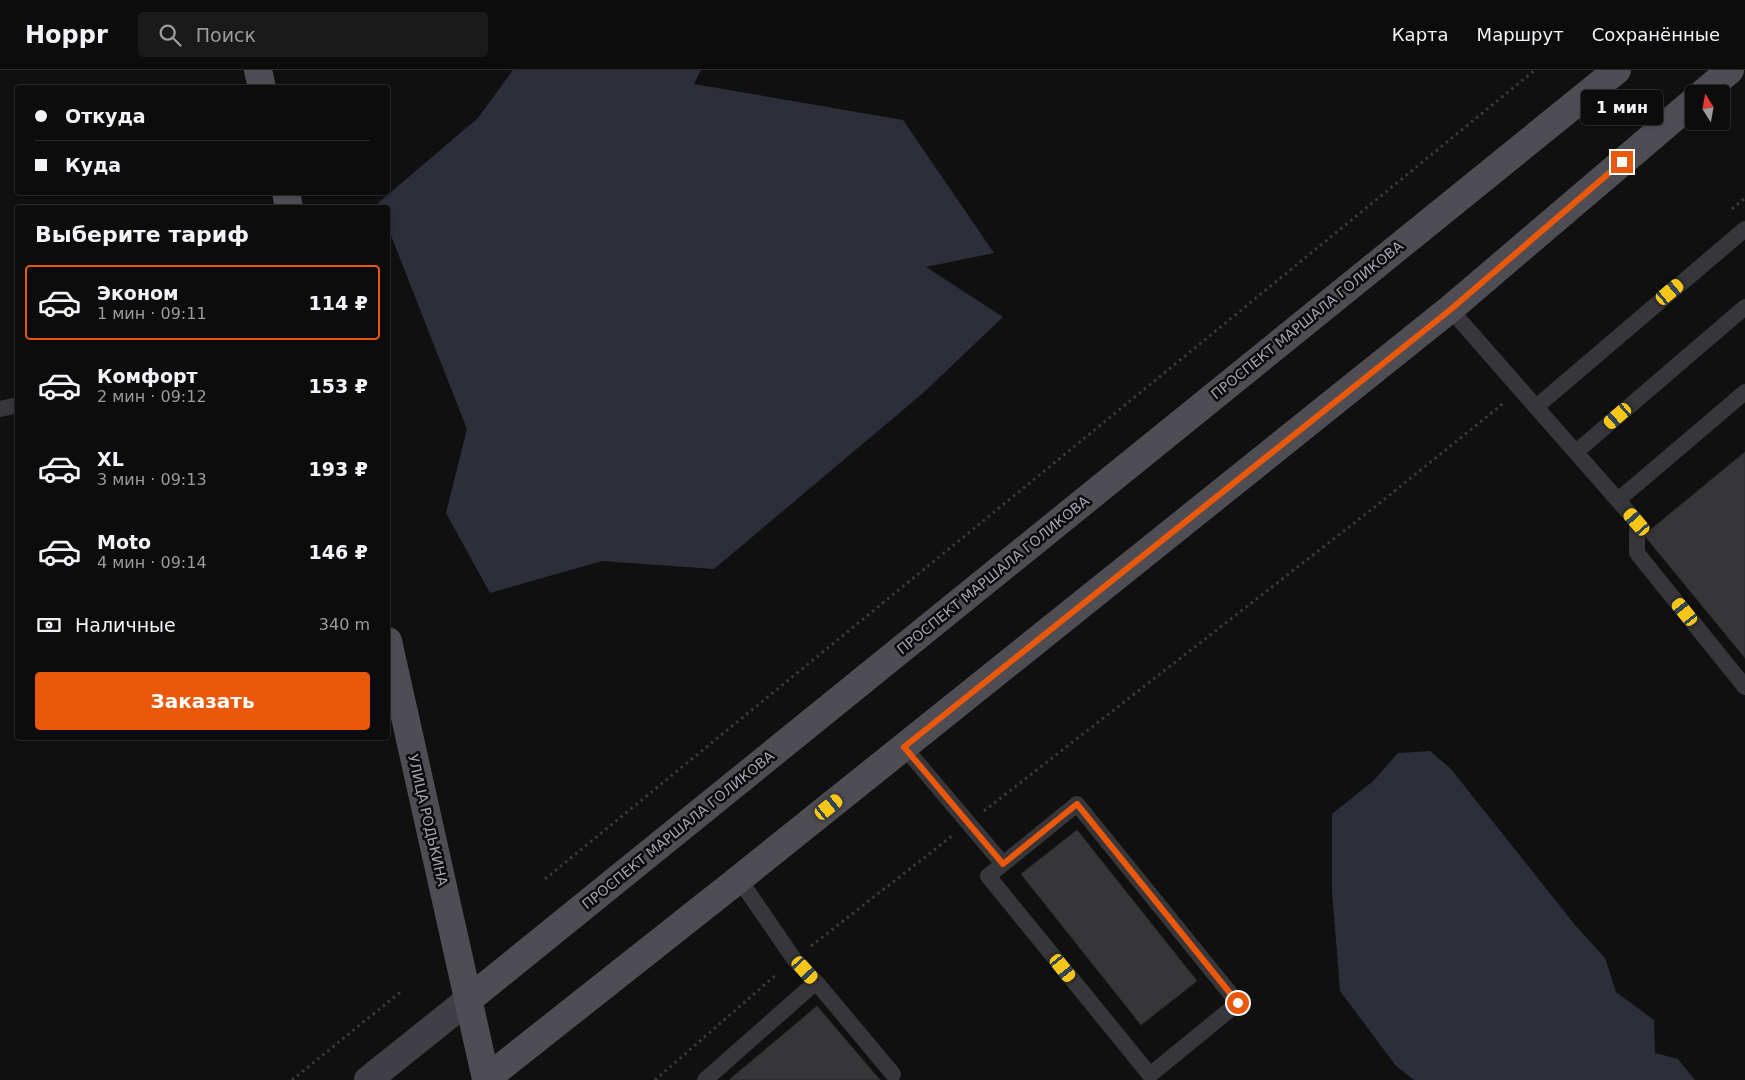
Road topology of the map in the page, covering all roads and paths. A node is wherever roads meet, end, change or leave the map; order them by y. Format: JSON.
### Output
{"nodes":[{"id":1,"x":258,"y":70,"type":"edge"},
{"id":2,"x":1535,"y":70,"type":"edge"},
{"id":3,"x":1616,"y":70,"type":"edge"},
{"id":4,"x":1730,"y":70,"type":"edge"},
{"id":5,"x":261,"y":85,"type":"edge"},
{"id":6,"x":1712,"y":85,"type":"edge"},
{"id":7,"x":1685,"y":109,"type":"edge"},
{"id":8,"x":1745,"y":198,"type":"edge"},
{"id":9,"x":1730,"y":211,"type":"dead end"},
{"id":10,"x":1745,"y":229,"type":"edge"},
{"id":11,"x":1745,"y":308,"type":"edge"},
{"id":12,"x":1450,"y":310,"type":"junction"},
{"id":13,"x":1521,"y":390,"type":"junction"},
{"id":14,"x":1745,"y":392,"type":"edge"},
{"id":15,"x":15,"y":406,"type":"edge"},
{"id":16,"x":1536,"y":407,"type":"junction"},
{"id":17,"x":0,"y":409,"type":"edge"},
{"id":18,"x":1576,"y":452,"type":"junction"},
{"id":19,"x":1618,"y":500,"type":"junction"},
{"id":20,"x":390,"y":650,"type":"edge"},
{"id":21,"x":1745,"y":686,"type":"edge"},
{"id":22,"x":904,"y":747,"type":"junction"},
{"id":23,"x":969,"y":823,"type":"junction"},
{"id":24,"x":1003,"y":864,"type":"junction"},
{"id":25,"x":545,"y":879,"type":"dead end"},
{"id":26,"x":739,"y":879,"type":"junction"},
{"id":27,"x":794,"y":959,"type":"junction"},
{"id":28,"x":816,"y":982,"type":"junction"},
{"id":29,"x":403,"y":990,"type":"dead end"},
{"id":30,"x":468,"y":1000,"type":"junction"},
{"id":31,"x":893,"y":1074,"type":"dead end"},
{"id":32,"x":292,"y":1080,"type":"edge"},
{"id":33,"x":368,"y":1080,"type":"edge"},
{"id":34,"x":486,"y":1080,"type":"edge"},
{"id":35,"x":655,"y":1080,"type":"edge"},
{"id":36,"x":705,"y":1080,"type":"edge"}],
"edges":[{"from":1,"to":5,"type":"main road"},
{"from":2,"to":25,"type":"path"},
{"from":3,"to":30,"type":"main road","name":"ПРОСПЕКТ МАРШАЛА ГОЛИКОВА"},
{"from":4,"to":6,"type":"main road"},
{"from":7,"to":12,"type":"main road"},
{"from":8,"to":9,"type":"path"},
{"from":10,"to":16,"type":"lane"},
{"from":11,"to":18,"type":"lane"},
{"from":12,"to":13,"type":"lane"},
{"from":12,"to":22,"type":"main road"},
{"from":13,"to":16,"type":"lane"},
{"from":13,"to":23,"type":"path"},
{"from":14,"to":19,"type":"lane"},
{"from":15,"to":17,"type":"lane"},
{"from":16,"to":18,"type":"lane"},
{"from":18,"to":19,"type":"lane"},
{"from":19,"to":21,"type":"lane"},
{"from":20,"to":30,"type":"main road","name":"УЛИЦА РОДЬКИНА"},
{"from":22,"to":23,"type":"lane"},
{"from":22,"to":26,"type":"main road"},
{"from":23,"to":24,"type":"lane"},
{"from":23,"to":27,"type":"path"},
{"from":24,"to":24,"type":"lane"},
{"from":26,"to":27,"type":"lane"},
{"from":26,"to":34,"type":"main road"},
{"from":27,"to":28,"type":"lane"},
{"from":27,"to":35,"type":"path"},
{"from":28,"to":31,"type":"lane"},
{"from":28,"to":36,"type":"lane"},
{"from":29,"to":32,"type":"path"},
{"from":30,"to":33,"type":"main road","name":"ПРОСПЕКТ МАРШАЛА ГОЛИКОВА"},
{"from":30,"to":34,"type":"main road","name":"УЛИЦА РОДЬКИНА"}]}
